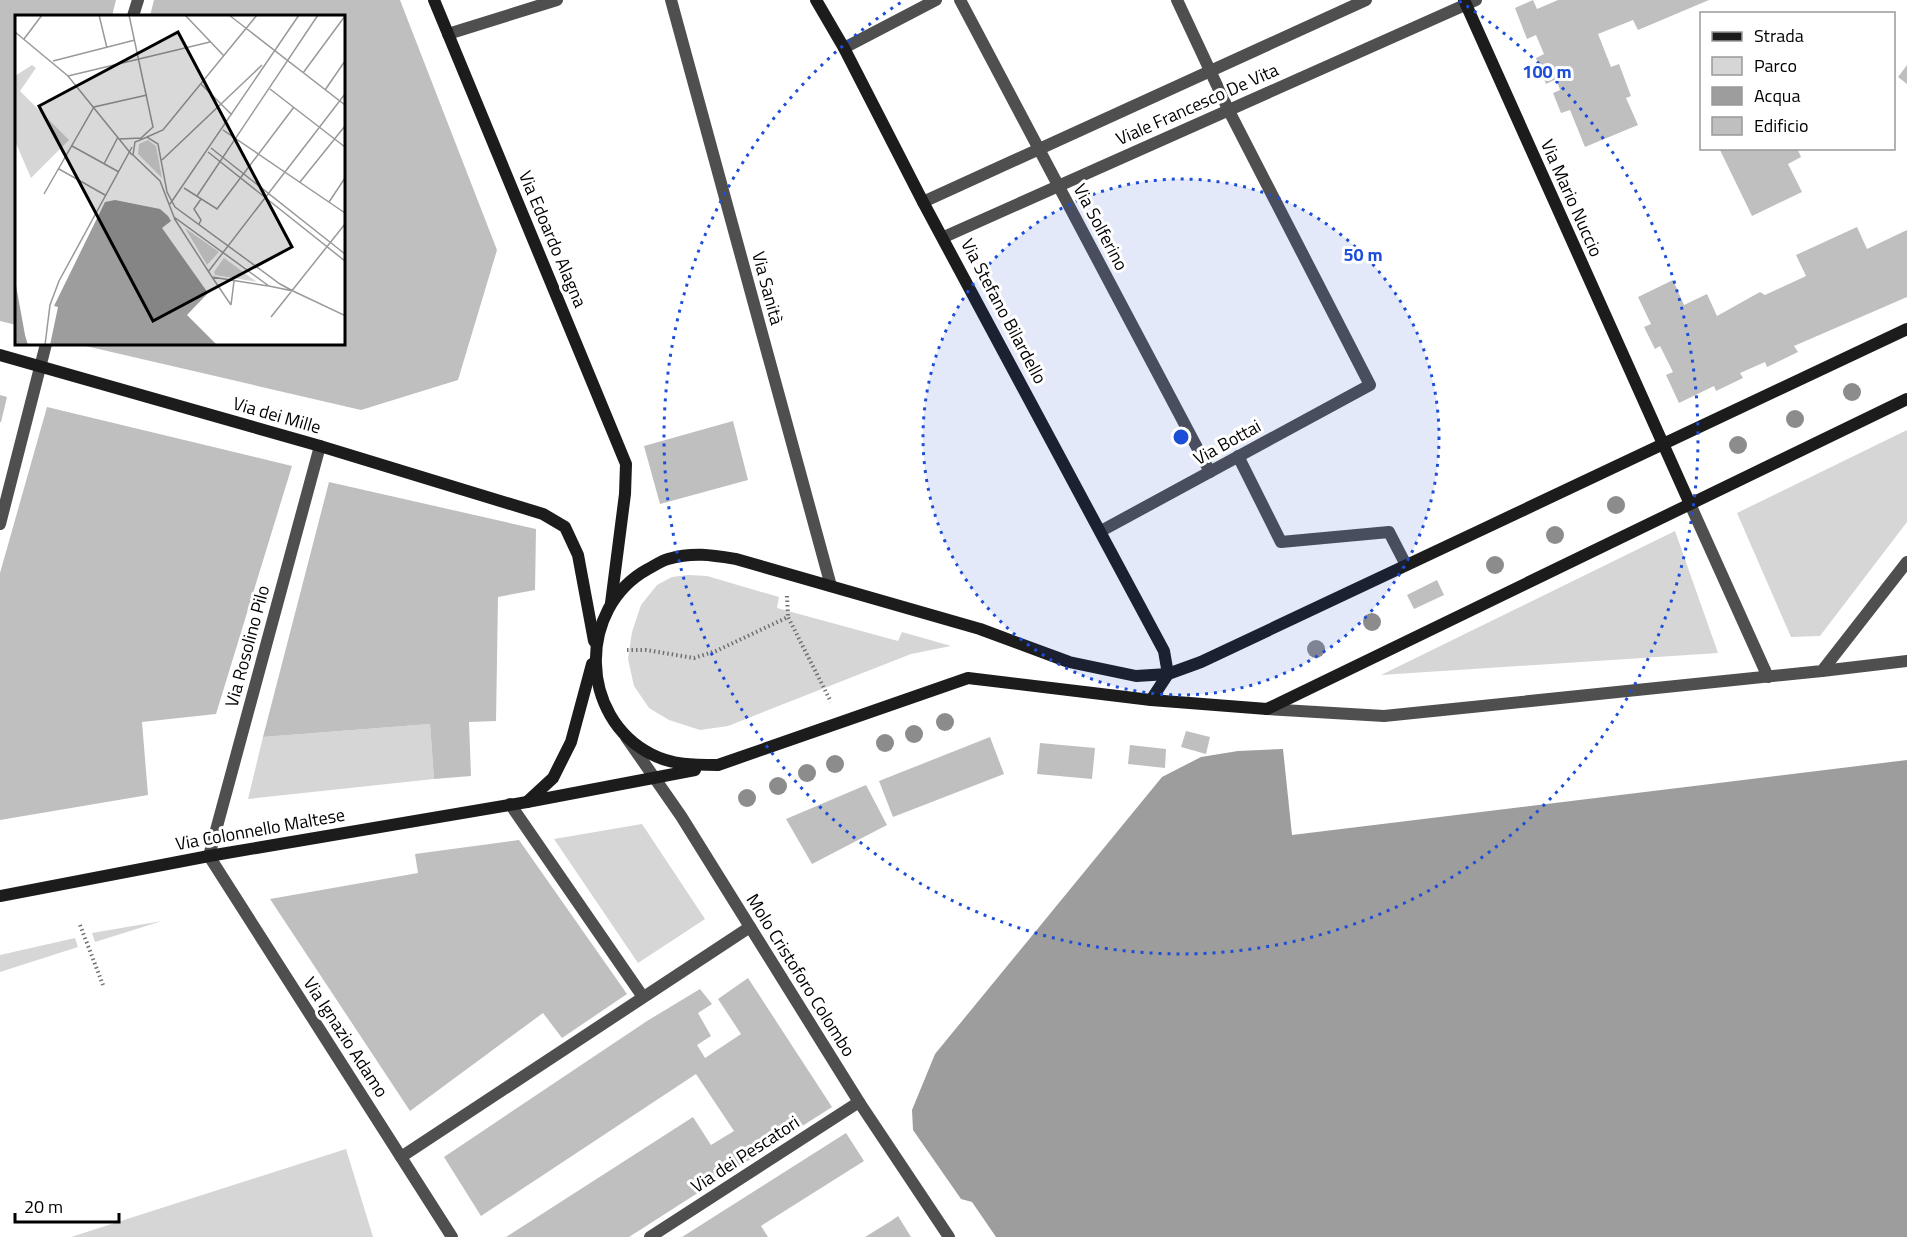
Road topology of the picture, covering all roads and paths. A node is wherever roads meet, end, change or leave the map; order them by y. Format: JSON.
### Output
{"nodes":[{"id":1,"x":138,"y":0,"type":"edge"},
{"id":2,"x":434,"y":0,"type":"edge"},
{"id":3,"x":557,"y":0,"type":"edge"},
{"id":4,"x":671,"y":0,"type":"edge"},
{"id":5,"x":816,"y":0,"type":"edge"},
{"id":6,"x":936,"y":0,"type":"edge"},
{"id":7,"x":960,"y":0,"type":"edge"},
{"id":8,"x":1177,"y":0,"type":"edge"},
{"id":9,"x":1365,"y":0,"type":"edge"},
{"id":10,"x":1469,"y":1,"type":"edge"},
{"id":11,"x":133,"y":15,"type":"edge"},
{"id":12,"x":448,"y":34,"type":"junction"},
{"id":13,"x":844,"y":48,"type":"junction"},
{"id":14,"x":1210,"y":71,"type":"junction"},
{"id":15,"x":1228,"y":109,"type":"junction"},
{"id":16,"x":1039,"y":149,"type":"junction"},
{"id":17,"x":1059,"y":185,"type":"junction"},
{"id":18,"x":924,"y":202,"type":"junction"},
{"id":19,"x":944,"y":237,"type":"junction"},
{"id":20,"x":1907,"y":329,"type":"edge"},
{"id":21,"x":46,"y":345,"type":"edge"},
{"id":22,"x":0,"y":355,"type":"edge"},
{"id":23,"x":40,"y":366,"type":"junction"},
{"id":24,"x":1907,"y":399,"type":"edge"},
{"id":25,"x":320,"y":446,"type":"junction"},
{"id":26,"x":1663,"y":446,"type":"junction"},
{"id":27,"x":1238,"y":456,"type":"junction"},
{"id":28,"x":1210,"y":472,"type":"junction"},
{"id":29,"x":1690,"y":504,"type":"junction"},
{"id":30,"x":0,"y":524,"type":"edge"},
{"id":31,"x":1101,"y":531,"type":"junction"},
{"id":32,"x":1907,"y":561,"type":"edge"},
{"id":33,"x":1406,"y":565,"type":"junction"},
{"id":34,"x":831,"y":586,"type":"junction"},
{"id":35,"x":611,"y":603,"type":"junction"},
{"id":36,"x":596,"y":649,"type":"junction"},
{"id":37,"x":627,"y":650,"type":"dead end"},
{"id":38,"x":1907,"y":661,"type":"edge"},
{"id":39,"x":1822,"y":671,"type":"junction"},
{"id":40,"x":1168,"y":674,"type":"junction"},
{"id":41,"x":1768,"y":676,"type":"junction"},
{"id":42,"x":1150,"y":700,"type":"junction"},
{"id":43,"x":1267,"y":710,"type":"junction"},
{"id":44,"x":841,"y":722,"type":"junction"},
{"id":45,"x":622,"y":733,"type":"junction"},
{"id":46,"x":718,"y":765,"type":"junction"},
{"id":47,"x":656,"y":778,"type":"junction"},
{"id":48,"x":527,"y":802,"type":"junction"},
{"id":49,"x":510,"y":804,"type":"junction"},
{"id":50,"x":209,"y":856,"type":"junction"},
{"id":51,"x":0,"y":896,"type":"edge"},
{"id":52,"x":80,"y":925,"type":"dead end"},
{"id":53,"x":750,"y":927,"type":"junction"},
{"id":54,"x":103,"y":985,"type":"dead end"},
{"id":55,"x":643,"y":997,"type":"junction"},
{"id":56,"x":859,"y":1102,"type":"junction"},
{"id":57,"x":401,"y":1157,"type":"junction"},
{"id":58,"x":452,"y":1237,"type":"edge"},
{"id":59,"x":650,"y":1237,"type":"edge"},
{"id":60,"x":950,"y":1237,"type":"edge"}],
"edges":[{"from":1,"to":11,"type":"street"},
{"from":2,"to":12,"type":"main road","name":"Via Edoardo Alagna"},
{"from":3,"to":12,"type":"street"},
{"from":4,"to":34,"type":"street","name":"Via Sanità"},
{"from":5,"to":13,"type":"main road","name":"Via Stefano Bilardello"},
{"from":6,"to":13,"type":"street"},
{"from":7,"to":16,"type":"street","name":"Via Solferino"},
{"from":8,"to":14,"type":"street"},
{"from":9,"to":14,"type":"street","name":"Viale Francesco De Vita"},
{"from":10,"to":15,"type":"street","name":"Viale Francesco De Vita"},
{"from":10,"to":26,"type":"main road","name":"Via Mario Nuccio"},
{"from":12,"to":35,"type":"main road","name":"Via Edoardo Alagna"},
{"from":13,"to":18,"type":"main road","name":"Via Stefano Bilardello"},
{"from":14,"to":15,"type":"street"},
{"from":14,"to":16,"type":"street","name":"Viale Francesco De Vita"},
{"from":15,"to":17,"type":"street","name":"Viale Francesco De Vita"},
{"from":15,"to":27,"type":"street","name":"Via Bottai"},
{"from":16,"to":17,"type":"street","name":"Via Solferino"},
{"from":16,"to":18,"type":"street","name":"Viale Francesco De Vita"},
{"from":17,"to":19,"type":"street","name":"Viale Francesco De Vita"},
{"from":17,"to":28,"type":"street","name":"Via Solferino"},
{"from":18,"to":19,"type":"main road","name":"Via Stefano Bilardello"},
{"from":19,"to":31,"type":"main road","name":"Via Stefano Bilardello"},
{"from":20,"to":26,"type":"main road"},
{"from":21,"to":23,"type":"street"},
{"from":22,"to":23,"type":"main road","name":"Via dei Mille"},
{"from":23,"to":25,"type":"main road","name":"Via dei Mille"},
{"from":23,"to":30,"type":"street"},
{"from":24,"to":29,"type":"main road"},
{"from":25,"to":36,"type":"main road","name":"Via dei Mille"},
{"from":25,"to":50,"type":"street","name":"Via Rosolino Pilo"},
{"from":26,"to":29,"type":"main road","name":"Via Mario Nuccio"},
{"from":26,"to":33,"type":"main road"},
{"from":27,"to":28,"type":"street","name":"Via Bottai"},
{"from":27,"to":33,"type":"street"},
{"from":28,"to":31,"type":"street","name":"Via Bottai"},
{"from":29,"to":41,"type":"street"},
{"from":29,"to":43,"type":"main road"},
{"from":31,"to":40,"type":"main road","name":"Via Stefano Bilardello"},
{"from":32,"to":39,"type":"street"},
{"from":33,"to":40,"type":"main road"},
{"from":34,"to":35,"type":"main road"},
{"from":34,"to":40,"type":"main road"},
{"from":35,"to":36,"type":"main road"},
{"from":36,"to":45,"type":"main road"},
{"from":36,"to":48,"type":"main road"},
{"from":37,"to":44,"type":"path"},
{"from":38,"to":39,"type":"street"},
{"from":39,"to":41,"type":"street"},
{"from":40,"to":42,"type":"main road"},
{"from":41,"to":43,"type":"street"},
{"from":42,"to":43,"type":"main road"},
{"from":42,"to":44,"type":"main road"},
{"from":44,"to":46,"type":"main road"},
{"from":45,"to":46,"type":"main road"},
{"from":45,"to":47,"type":"street","name":"Molo Cristoforo Colombo"},
{"from":46,"to":47,"type":"main road","name":"Via Colonnello Maltese"},
{"from":47,"to":48,"type":"main road","name":"Via Colonnello Maltese"},
{"from":47,"to":53,"type":"street","name":"Molo Cristoforo Colombo"},
{"from":48,"to":49,"type":"main road","name":"Via Colonnello Maltese"},
{"from":49,"to":50,"type":"main road","name":"Via Colonnello Maltese"},
{"from":49,"to":55,"type":"street"},
{"from":50,"to":51,"type":"main road","name":"Via Colonnello Maltese"},
{"from":50,"to":57,"type":"street","name":"Via Ignazio Adamo"},
{"from":52,"to":54,"type":"path"},
{"from":53,"to":55,"type":"street"},
{"from":53,"to":56,"type":"street","name":"Molo Cristoforo Colombo"},
{"from":55,"to":57,"type":"street"},
{"from":56,"to":59,"type":"street","name":"Via dei Pescatori"},
{"from":56,"to":60,"type":"street","name":"Molo Cristoforo Colombo"},
{"from":57,"to":58,"type":"street","name":"Via Ignazio Adamo"}]}
